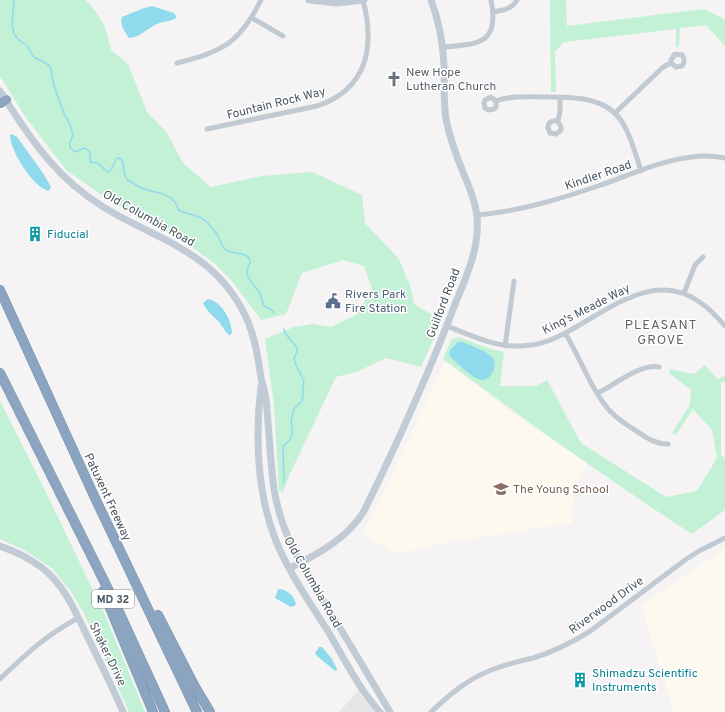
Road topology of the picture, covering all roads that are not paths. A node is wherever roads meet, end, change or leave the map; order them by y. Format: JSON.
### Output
{"nodes":[{"id":1,"x":261,"y":0,"type":"edge"},
{"id":2,"x":309,"y":0,"type":"edge"},
{"id":3,"x":363,"y":0,"type":"edge"},
{"id":4,"x":431,"y":0,"type":"edge"},
{"id":5,"x":491,"y":0,"type":"edge"},
{"id":6,"x":516,"y":0,"type":"edge"},
{"id":7,"x":493,"y":12,"type":"junction"},
{"id":8,"x":252,"y":18,"type":"junction"},
{"id":9,"x":283,"y":36,"type":"dead end"},
{"id":10,"x":443,"y":47,"type":"junction"},
{"id":11,"x":177,"y":63,"type":"dead end"},
{"id":12,"x":671,"y":63,"type":"dead end"},
{"id":13,"x":0,"y":91,"type":"edge"},
{"id":14,"x":560,"y":97,"type":"junction"},
{"id":15,"x":496,"y":101,"type":"dead end"},
{"id":16,"x":3,"y":102,"type":"edge"},
{"id":17,"x":614,"y":113,"type":"junction"},
{"id":18,"x":558,"y":122,"type":"dead end"},
{"id":19,"x":207,"y":129,"type":"dead end"},
{"id":20,"x":725,"y":158,"type":"edge"},
{"id":21,"x":641,"y":171,"type":"junction"},
{"id":22,"x":477,"y":215,"type":"junction"},
{"id":23,"x":703,"y":257,"type":"dead end"},
{"id":24,"x":514,"y":281,"type":"dead end"},
{"id":25,"x":0,"y":290,"type":"edge"},
{"id":26,"x":684,"y":293,"type":"junction"},
{"id":27,"x":447,"y":326,"type":"junction"},
{"id":28,"x":725,"y":326,"type":"edge"},
{"id":29,"x":565,"y":333,"type":"junction"},
{"id":30,"x":505,"y":346,"type":"junction"},
{"id":31,"x":659,"y":367,"type":"dead end"},
{"id":32,"x":0,"y":373,"type":"edge"},
{"id":33,"x":262,"y":378,"type":"junction"},
{"id":34,"x":598,"y":393,"type":"junction"},
{"id":35,"x":668,"y":444,"type":"dead end"},
{"id":36,"x":58,"y":488,"type":"junction"},
{"id":37,"x":95,"y":498,"type":"junction"},
{"id":38,"x":725,"y":538,"type":"edge"},
{"id":39,"x":0,"y":546,"type":"edge"},
{"id":40,"x":301,"y":563,"type":"junction"},
{"id":41,"x":290,"y":568,"type":"junction"},
{"id":42,"x":78,"y":618,"type":"junction"},
{"id":43,"x":0,"y":679,"type":"edge"},
{"id":44,"x":123,"y":712,"type":"edge"},
{"id":45,"x":153,"y":712,"type":"edge"},
{"id":46,"x":165,"y":712,"type":"edge"},
{"id":47,"x":198,"y":712,"type":"edge"},
{"id":48,"x":210,"y":712,"type":"edge"},
{"id":49,"x":380,"y":712,"type":"edge"},
{"id":50,"x":390,"y":712,"type":"edge"},
{"id":51,"x":431,"y":712,"type":"edge"}],
"edges":[{"from":1,"to":8,"type":"street"},
{"from":2,"to":3,"type":"street"},
{"from":3,"to":19,"type":"street","name":"Fountain Rock Way"},
{"from":4,"to":10,"type":"street","name":"Guilford Road"},
{"from":5,"to":7,"type":"street"},
{"from":6,"to":7,"type":"street"},
{"from":7,"to":10,"type":"street"},
{"from":8,"to":9,"type":"street"},
{"from":8,"to":11,"type":"street"},
{"from":10,"to":22,"type":"street","name":"Guilford Road"},
{"from":12,"to":17,"type":"street"},
{"from":13,"to":16,"type":"street","name":"Old Columbia Road"},
{"from":14,"to":15,"type":"street"},
{"from":14,"to":17,"type":"street"},
{"from":14,"to":18,"type":"street"},
{"from":16,"to":33,"type":"street","name":"Old Columbia Road"},
{"from":17,"to":21,"type":"street"},
{"from":20,"to":21,"type":"street","name":"Kindler Road"},
{"from":21,"to":22,"type":"street","name":"Kindler Road"},
{"from":22,"to":27,"type":"street","name":"Guilford Road"},
{"from":23,"to":26,"type":"street"},
{"from":24,"to":30,"type":"street"},
{"from":25,"to":37,"type":"highway","name":"Patuxent Freeway","number":"MD 32"},
{"from":26,"to":28,"type":"street","name":"King's Meade Way"},
{"from":26,"to":29,"type":"street","name":"King's Meade Way"},
{"from":27,"to":30,"type":"street","name":"King's Meade Way"},
{"from":27,"to":40,"type":"street","name":"Guilford Road"},
{"from":29,"to":30,"type":"street","name":"King's Meade Way"},
{"from":29,"to":34,"type":"street"},
{"from":31,"to":34,"type":"street"},
{"from":32,"to":36,"type":"highway","number":"MD 32"},
{"from":33,"to":40,"type":"street","name":"Old Columbia Road"},
{"from":33,"to":41,"type":"street","name":"Old Columbia Road"},
{"from":34,"to":35,"type":"street"},
{"from":36,"to":45,"type":"highway"},
{"from":36,"to":46,"type":"highway","number":"MD 32"},
{"from":37,"to":47,"type":"highway","name":"Patuxent Freeway","number":"MD 32"},
{"from":37,"to":48,"type":"highway"},
{"from":38,"to":51,"type":"street","name":"Riverwood Drive"},
{"from":39,"to":42,"type":"street","name":"Shaker Drive"},
{"from":40,"to":41,"type":"street","name":"Guilford Road"},
{"from":40,"to":50,"type":"street","name":"Old Columbia Road"},
{"from":41,"to":49,"type":"street","name":"Old Columbia Road"},
{"from":42,"to":43,"type":"street"},
{"from":42,"to":44,"type":"street","name":"Shaker Drive"}]}
